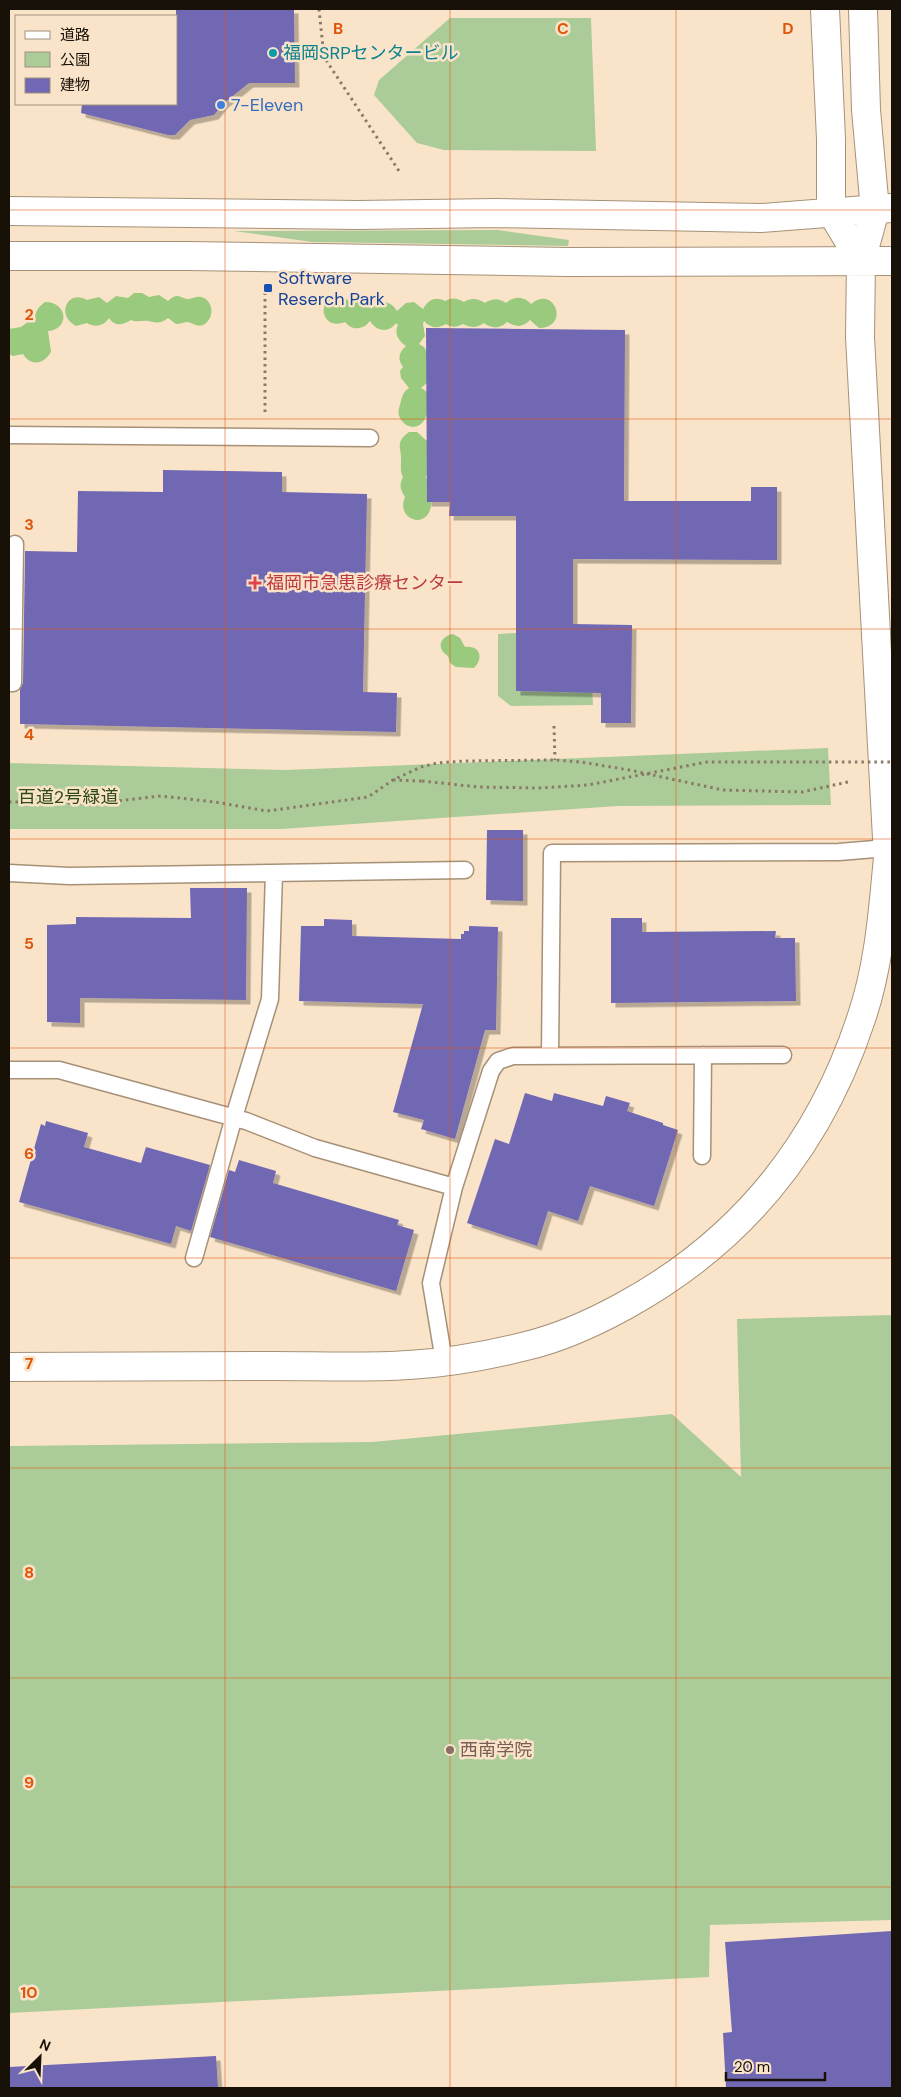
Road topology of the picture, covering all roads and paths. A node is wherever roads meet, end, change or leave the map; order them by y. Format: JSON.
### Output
{"nodes":[{"id":1,"x":319,"y":9,"type":"edge"},
{"id":2,"x":825,"y":9,"type":"edge"},
{"id":3,"x":863,"y":9,"type":"edge"},
{"id":4,"x":402,"y":174,"type":"dead end"},
{"id":5,"x":884,"y":209,"type":"edge"},
{"id":6,"x":9,"y":211,"type":"edge"},
{"id":7,"x":831,"y":212,"type":"junction"},
{"id":8,"x":9,"y":256,"type":"edge"},
{"id":9,"x":861,"y":261,"type":"junction"},
{"id":10,"x":892,"y":261,"type":"edge"},
{"id":11,"x":266,"y":285,"type":"dead end"},
{"id":12,"x":9,"y":435,"type":"edge"},
{"id":13,"x":265,"y":438,"type":"junction"},
{"id":14,"x":370,"y":438,"type":"dead end"},
{"id":15,"x":15,"y":544,"type":"dead end"},
{"id":16,"x":9,"y":682,"type":"edge"},
{"id":17,"x":554,"y":726,"type":"dead end"},
{"id":18,"x":555,"y":760,"type":"junction"},
{"id":19,"x":892,"y":762,"type":"edge"},
{"id":20,"x":393,"y":780,"type":"junction"},
{"id":21,"x":848,"y":782,"type":"dead end"},
{"id":22,"x":9,"y":802,"type":"edge"},
{"id":23,"x":887,"y":848,"type":"junction"},
{"id":24,"x":465,"y":870,"type":"dead end"},
{"id":25,"x":9,"y":873,"type":"edge"},
{"id":26,"x":274,"y":874,"type":"junction"},
{"id":27,"x":704,"y":1055,"type":"junction"},
{"id":28,"x":783,"y":1055,"type":"dead end"},
{"id":29,"x":550,"y":1056,"type":"junction"},
{"id":30,"x":9,"y":1070,"type":"edge"},
{"id":31,"x":234,"y":1117,"type":"junction"},
{"id":32,"x":702,"y":1156,"type":"dead end"},
{"id":33,"x":454,"y":1187,"type":"junction"},
{"id":34,"x":194,"y":1258,"type":"dead end"},
{"id":35,"x":444,"y":1361,"type":"junction"},
{"id":36,"x":9,"y":1367,"type":"edge"}],
"edges":[{"from":1,"to":4,"type":"path"},
{"from":2,"to":7,"type":"street"},
{"from":3,"to":5,"type":"street"},
{"from":5,"to":7,"type":"street"},
{"from":5,"to":9,"type":"street"},
{"from":6,"to":7,"type":"street"},
{"from":7,"to":9,"type":"street"},
{"from":8,"to":9,"type":"street"},
{"from":9,"to":10,"type":"street"},
{"from":9,"to":23,"type":"street"},
{"from":11,"to":13,"type":"path"},
{"from":12,"to":13,"type":"lane"},
{"from":13,"to":14,"type":"lane"},
{"from":15,"to":16,"type":"lane"},
{"from":17,"to":18,"type":"path"},
{"from":18,"to":20,"type":"path"},
{"from":18,"to":21,"type":"path"},
{"from":19,"to":20,"type":"path","bridge":true},
{"from":20,"to":22,"type":"path"},
{"from":23,"to":29,"type":"lane"},
{"from":23,"to":35,"type":"street"},
{"from":24,"to":26,"type":"lane"},
{"from":25,"to":26,"type":"lane"},
{"from":26,"to":31,"type":"lane"},
{"from":27,"to":28,"type":"lane"},
{"from":27,"to":29,"type":"lane"},
{"from":27,"to":32,"type":"lane"},
{"from":29,"to":33,"type":"lane"},
{"from":30,"to":31,"type":"lane"},
{"from":31,"to":33,"type":"lane"},
{"from":31,"to":34,"type":"lane"},
{"from":33,"to":35,"type":"lane"},
{"from":35,"to":36,"type":"street"}]}
